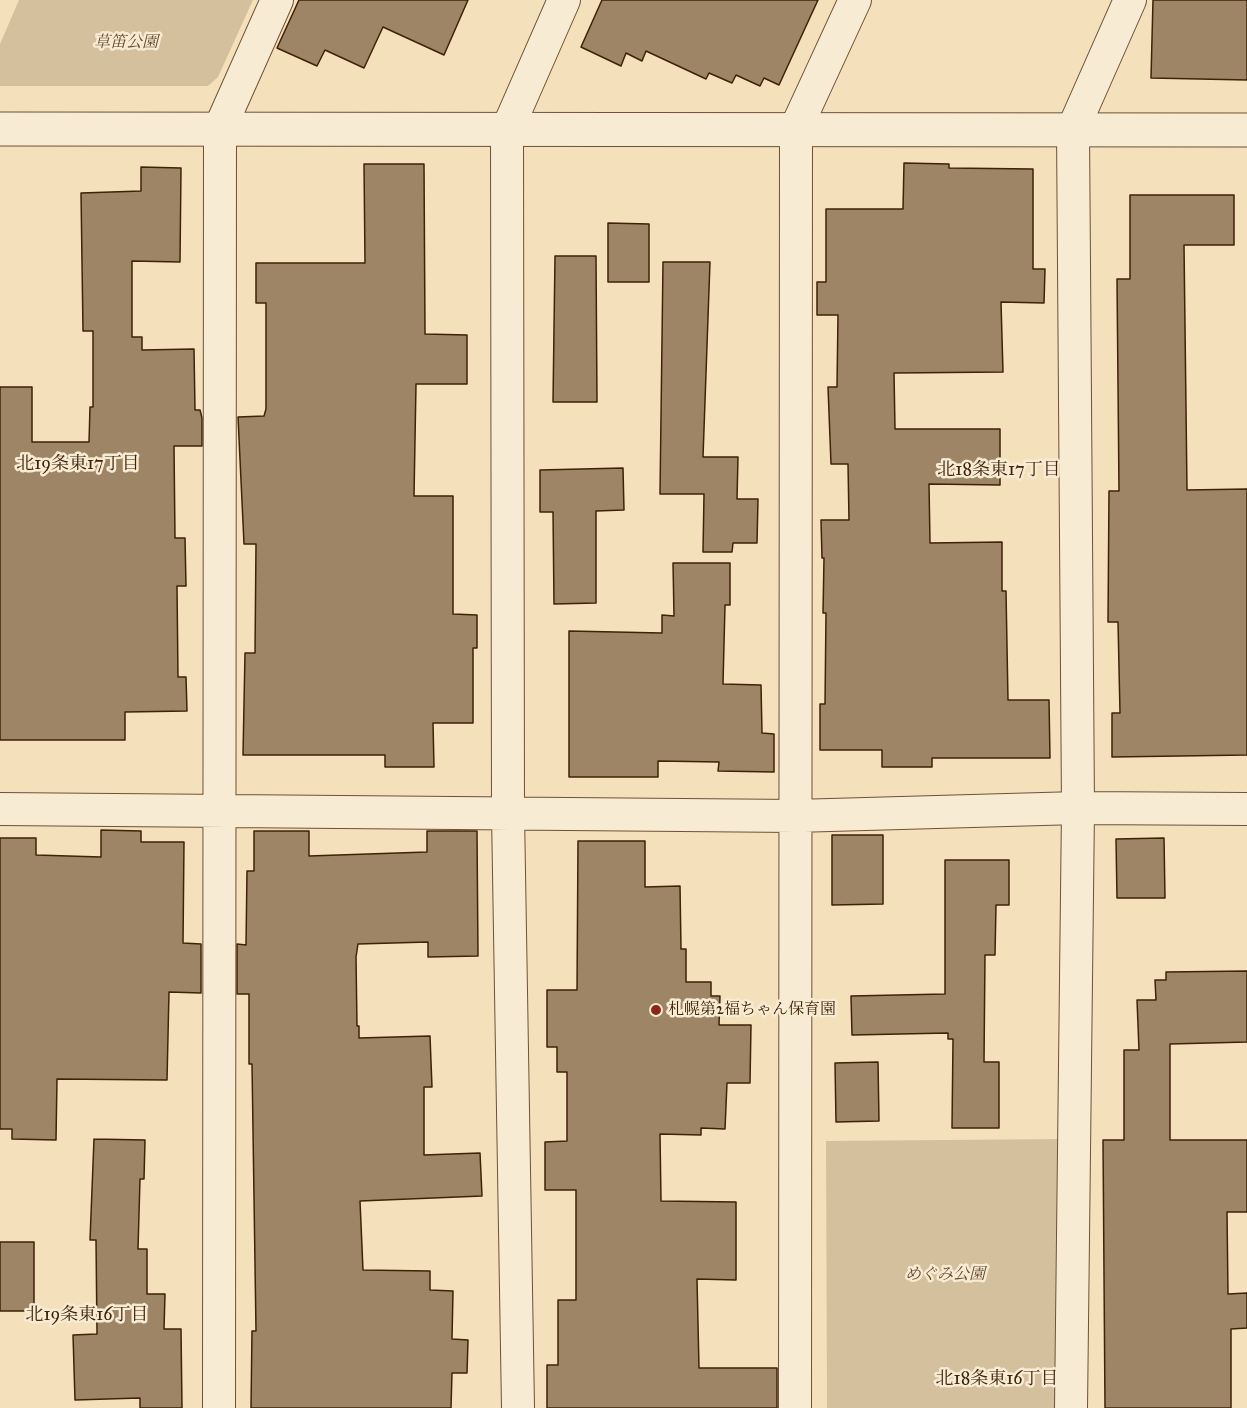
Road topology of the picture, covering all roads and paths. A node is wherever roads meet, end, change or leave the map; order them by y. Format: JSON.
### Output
{"nodes":[{"id":1,"x":277,"y":0,"type":"edge"},
{"id":2,"x":564,"y":0,"type":"edge"},
{"id":3,"x":855,"y":0,"type":"edge"},
{"id":4,"x":1130,"y":0,"type":"edge"},
{"id":5,"x":220,"y":128,"type":"junction"},
{"id":6,"x":796,"y":128,"type":"junction"},
{"id":7,"x":0,"y":129,"type":"edge"},
{"id":8,"x":1073,"y":129,"type":"junction"},
{"id":9,"x":507,"y":130,"type":"junction"},
{"id":10,"x":1247,"y":130,"type":"edge"},
{"id":11,"x":1078,"y":808,"type":"junction"},
{"id":12,"x":0,"y":809,"type":"edge"},
{"id":13,"x":1247,"y":809,"type":"edge"},
{"id":14,"x":217,"y":811,"type":"junction"},
{"id":15,"x":507,"y":813,"type":"junction"},
{"id":16,"x":795,"y":816,"type":"junction"},
{"id":17,"x":219,"y":1408,"type":"edge"},
{"id":18,"x":518,"y":1408,"type":"edge"},
{"id":19,"x":795,"y":1408,"type":"edge"},
{"id":20,"x":1071,"y":1408,"type":"edge"}],
"edges":[{"from":1,"to":5,"type":"street"},
{"from":2,"to":9,"type":"street"},
{"from":3,"to":6,"type":"street"},
{"from":4,"to":8,"type":"street"},
{"from":5,"to":7,"type":"street"},
{"from":5,"to":9,"type":"street"},
{"from":5,"to":14,"type":"street"},
{"from":6,"to":8,"type":"street"},
{"from":6,"to":9,"type":"street"},
{"from":6,"to":16,"type":"street"},
{"from":8,"to":10,"type":"street"},
{"from":8,"to":11,"type":"street"},
{"from":9,"to":15,"type":"street"},
{"from":11,"to":13,"type":"street"},
{"from":11,"to":16,"type":"street"},
{"from":11,"to":20,"type":"street"},
{"from":12,"to":14,"type":"street"},
{"from":14,"to":15,"type":"street"},
{"from":14,"to":17,"type":"street"},
{"from":15,"to":16,"type":"street"},
{"from":15,"to":18,"type":"street"},
{"from":16,"to":19,"type":"street"}]}
